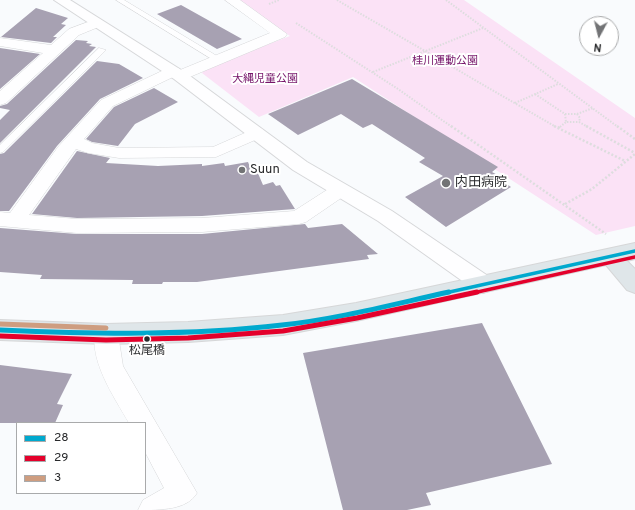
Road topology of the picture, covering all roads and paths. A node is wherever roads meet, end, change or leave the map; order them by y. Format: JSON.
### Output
{"nodes":[{"id":1,"x":61,"y":0,"type":"edge"},
{"id":2,"x":119,"y":0,"type":"edge"},
{"id":3,"x":231,"y":0,"type":"edge"},
{"id":4,"x":280,"y":0,"type":"edge"},
{"id":5,"x":337,"y":0,"type":"edge"},
{"id":6,"x":446,"y":0,"type":"edge"},
{"id":7,"x":273,"y":9,"type":"dead end"},
{"id":8,"x":293,"y":21,"type":"dead end"},
{"id":9,"x":96,"y":23,"type":"junction"},
{"id":10,"x":484,"y":28,"type":"junction"},
{"id":11,"x":0,"y":42,"type":"edge"},
{"id":12,"x":55,"y":50,"type":"junction"},
{"id":13,"x":102,"y":50,"type":"dead end"},
{"id":14,"x":424,"y":51,"type":"junction"},
{"id":15,"x":218,"y":59,"type":"junction"},
{"id":16,"x":373,"y":72,"type":"junction"},
{"id":17,"x":176,"y":74,"type":"junction"},
{"id":18,"x":559,"y":84,"type":"junction"},
{"id":19,"x":535,"y":94,"type":"junction"},
{"id":20,"x":0,"y":100,"type":"edge"},
{"id":21,"x":515,"y":103,"type":"junction"},
{"id":22,"x":593,"y":108,"type":"junction"},
{"id":23,"x":565,"y":114,"type":"junction"},
{"id":24,"x":577,"y":114,"type":"junction"},
{"id":25,"x":566,"y":122,"type":"junction"},
{"id":26,"x":580,"y":122,"type":"junction"},
{"id":27,"x":558,"y":128,"type":"junction"},
{"id":28,"x":256,"y":133,"type":"junction"},
{"id":29,"x":635,"y":139,"type":"edge"},
{"id":30,"x":73,"y":141,"type":"junction"},
{"id":31,"x":0,"y":150,"type":"edge"},
{"id":32,"x":635,"y":154,"type":"edge"},
{"id":33,"x":625,"y":161,"type":"junction"},
{"id":34,"x":340,"y":190,"type":"junction"},
{"id":35,"x":564,"y":204,"type":"junction"},
{"id":36,"x":8,"y":220,"type":"edge"},
{"id":37,"x":625,"y":254,"type":"edge"},
{"id":38,"x":484,"y":284,"type":"junction"},
{"id":39,"x":635,"y":284,"type":"edge"},
{"id":40,"x":0,"y":330,"type":"edge"},
{"id":41,"x":106,"y":334,"type":"junction"},
{"id":42,"x":142,"y":422,"type":"edge"},
{"id":43,"x":146,"y":429,"type":"edge"},
{"id":44,"x":153,"y":510,"type":"edge"}],
"edges":[{"from":1,"to":9,"type":"street"},
{"from":2,"to":15,"type":"lane"},
{"from":3,"to":15,"type":"street"},
{"from":4,"to":7,"type":"path"},
{"from":5,"to":14,"type":"path"},
{"from":6,"to":10,"type":"path"},
{"from":8,"to":16,"type":"path"},
{"from":9,"to":12,"type":"street"},
{"from":9,"to":17,"type":"street"},
{"from":10,"to":14,"type":"path"},
{"from":10,"to":18,"type":"path"},
{"from":11,"to":12,"type":"street"},
{"from":12,"to":20,"type":"street"},
{"from":13,"to":31,"type":"lane"},
{"from":14,"to":16,"type":"path"},
{"from":14,"to":21,"type":"path"},
{"from":15,"to":17,"type":"street"},
{"from":16,"to":35,"type":"path"},
{"from":17,"to":28,"type":"street"},
{"from":17,"to":30,"type":"street"},
{"from":18,"to":19,"type":"path"},
{"from":18,"to":22,"type":"path"},
{"from":19,"to":21,"type":"path"},
{"from":19,"to":23,"type":"path"},
{"from":21,"to":27,"type":"path"},
{"from":22,"to":24,"type":"path"},
{"from":22,"to":29,"type":"path"},
{"from":23,"to":24,"type":"path"},
{"from":23,"to":25,"type":"path"},
{"from":24,"to":26,"type":"path"},
{"from":25,"to":26,"type":"path"},
{"from":25,"to":27,"type":"path"},
{"from":26,"to":32,"type":"path"},
{"from":27,"to":33,"type":"path"},
{"from":28,"to":30,"type":"street"},
{"from":28,"to":34,"type":"street"},
{"from":30,"to":36,"type":"street"},
{"from":32,"to":33,"type":"path"},
{"from":33,"to":35,"type":"path"},
{"from":34,"to":36,"type":"street"},
{"from":34,"to":38,"type":"street"},
{"from":35,"to":37,"type":"path"},
{"from":37,"to":38,"type":"main road"},
{"from":37,"to":39,"type":"main road"},
{"from":38,"to":41,"type":"main road"},
{"from":40,"to":41,"type":"main road"},
{"from":41,"to":42,"type":"street"},
{"from":43,"to":44,"type":"street"}]}
